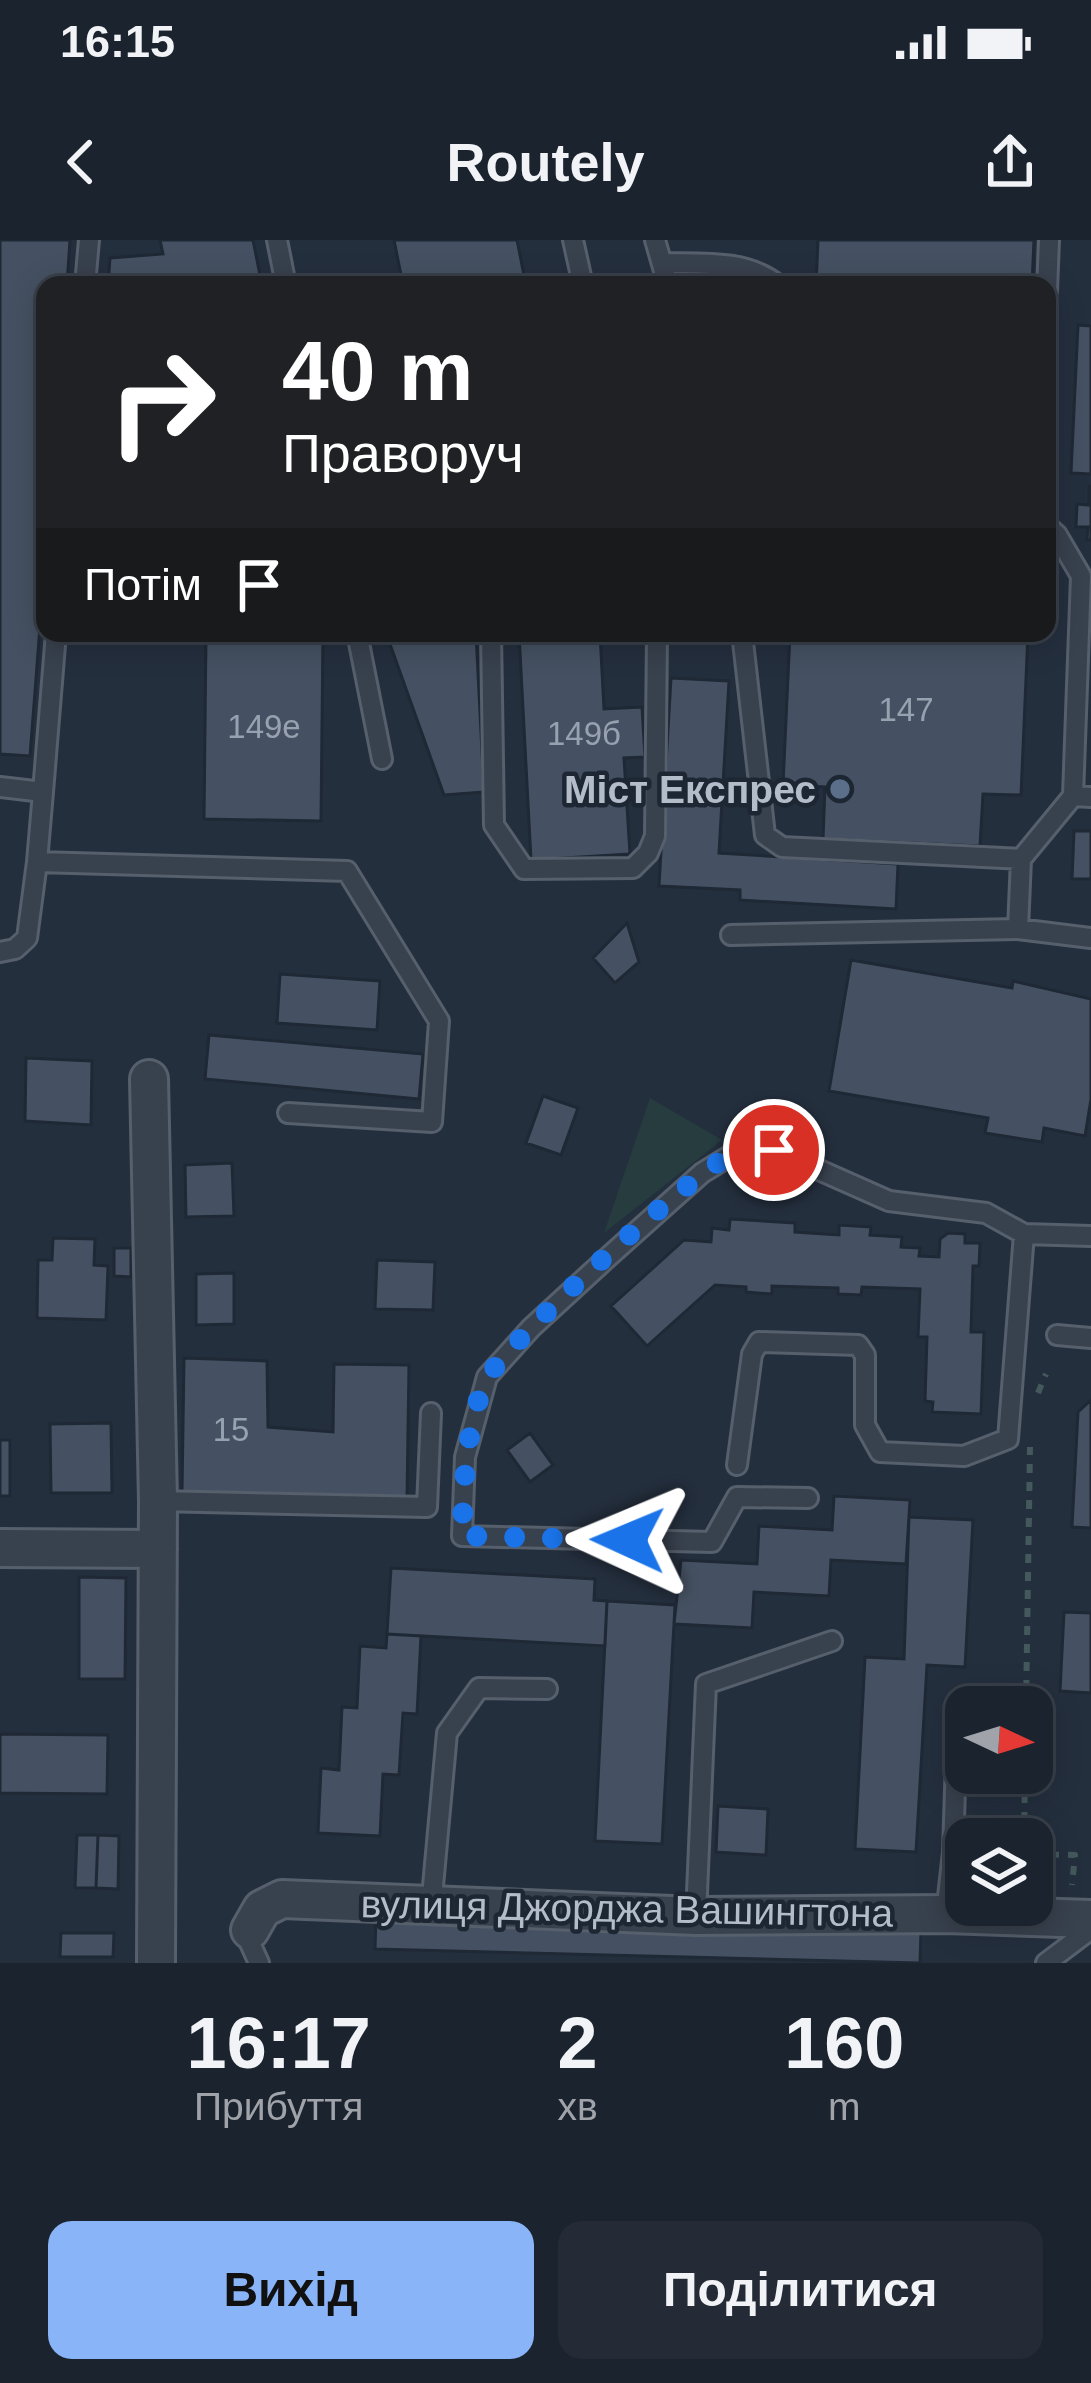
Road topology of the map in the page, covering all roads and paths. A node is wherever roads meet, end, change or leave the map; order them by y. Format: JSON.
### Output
{"nodes":[{"id":1,"x":89,"y":240,"type":"edge"},
{"id":2,"x":277,"y":240,"type":"edge"},
{"id":3,"x":572,"y":240,"type":"edge"},
{"id":4,"x":655,"y":240,"type":"edge"},
{"id":5,"x":1049,"y":240,"type":"edge"},
{"id":6,"x":662,"y":263,"type":"junction"},
{"id":7,"x":86,"y":276,"type":"edge"},
{"id":8,"x":284,"y":276,"type":"edge"},
{"id":9,"x":581,"y":276,"type":"edge"},
{"id":10,"x":666,"y":276,"type":"edge"},
{"id":11,"x":767,"y":276,"type":"edge"},
{"id":12,"x":1048,"y":276,"type":"edge"},
{"id":13,"x":1056,"y":539,"type":"edge"},
{"id":14,"x":55,"y":642,"type":"edge"},
{"id":15,"x":359,"y":642,"type":"edge"},
{"id":16,"x":491,"y":642,"type":"edge"},
{"id":17,"x":657,"y":642,"type":"edge"},
{"id":18,"x":743,"y":642,"type":"edge"},
{"id":19,"x":382,"y":759,"type":"dead end"},
{"id":20,"x":0,"y":788,"type":"edge"},
{"id":21,"x":43,"y":792,"type":"junction"},
{"id":22,"x":1082,"y":796,"type":"edge"},
{"id":23,"x":1021,"y":859,"type":"junction"},
{"id":24,"x":37,"y":862,"type":"junction"},
{"id":25,"x":1018,"y":928,"type":"junction"},
{"id":26,"x":731,"y":935,"type":"dead end"},
{"id":27,"x":1091,"y":938,"type":"edge"},
{"id":28,"x":0,"y":952,"type":"edge"},
{"id":29,"x":148,"y":1078,"type":"dead end"},
{"id":30,"x":289,"y":1113,"type":"dead end"},
{"id":31,"x":1024,"y":1234,"type":"junction"},
{"id":32,"x":1091,"y":1236,"type":"edge"},
{"id":33,"x":1057,"y":1335,"type":"dead end"},
{"id":34,"x":1091,"y":1338,"type":"edge"},
{"id":35,"x":431,"y":1413,"type":"dead end"},
{"id":36,"x":1030,"y":1432,"type":"dead end"},
{"id":37,"x":737,"y":1465,"type":"dead end"},
{"id":38,"x":808,"y":1498,"type":"dead end"},
{"id":39,"x":158,"y":1501,"type":"junction"},
{"id":40,"x":0,"y":1548,"type":"edge"},
{"id":41,"x":158,"y":1549,"type":"junction"},
{"id":42,"x":832,"y":1641,"type":"dead end"},
{"id":43,"x":1026,"y":1686,"type":"edge"},
{"id":44,"x":547,"y":1689,"type":"dead end"},
{"id":45,"x":1053,"y":1854,"type":"edge"},
{"id":46,"x":431,"y":1907,"type":"junction"},
{"id":47,"x":945,"y":1914,"type":"edge"},
{"id":48,"x":696,"y":1916,"type":"junction"},
{"id":49,"x":1053,"y":1920,"type":"edge"},
{"id":50,"x":1084,"y":1922,"type":"edge"},
{"id":51,"x":255,"y":1946,"type":"edge"},
{"id":52,"x":156,"y":1963,"type":"edge"},
{"id":53,"x":1046,"y":1963,"type":"edge"}],
"edges":[{"from":1,"to":7,"type":"lane"},
{"from":2,"to":8,"type":"lane"},
{"from":3,"to":9,"type":"lane"},
{"from":4,"to":6,"type":"lane"},
{"from":5,"to":12,"type":"lane"},
{"from":6,"to":10,"type":"lane"},
{"from":6,"to":11,"type":"lane"},
{"from":13,"to":22,"type":"lane"},
{"from":14,"to":21,"type":"lane"},
{"from":15,"to":19,"type":"lane"},
{"from":16,"to":17,"type":"lane"},
{"from":18,"to":23,"type":"lane"},
{"from":20,"to":21,"type":"lane"},
{"from":21,"to":24,"type":"lane"},
{"from":22,"to":23,"type":"lane"},
{"from":23,"to":25,"type":"lane"},
{"from":24,"to":28,"type":"lane"},
{"from":24,"to":30,"type":"lane"},
{"from":25,"to":26,"type":"lane"},
{"from":25,"to":27,"type":"lane"},
{"from":29,"to":39,"type":"street"},
{"from":31,"to":32,"type":"lane"},
{"from":31,"to":37,"type":"lane"},
{"from":31,"to":38,"type":"lane"},
{"from":33,"to":34,"type":"lane"},
{"from":35,"to":39,"type":"lane"},
{"from":36,"to":43,"type":"path"},
{"from":39,"to":41,"type":"street"},
{"from":40,"to":41,"type":"street"},
{"from":41,"to":52,"type":"street"},
{"from":42,"to":48,"type":"lane"},
{"from":44,"to":46,"type":"lane"},
{"from":45,"to":50,"type":"path"},
{"from":46,"to":48,"type":"street","name":"вулиця Джорджа Вашингтона"},
{"from":46,"to":51,"type":"street","name":"вулиця Джорджа Вашингтона"},
{"from":47,"to":48,"type":"street","name":"вулиця Джорджа Вашингтона"},
{"from":49,"to":50,"type":"street","name":"вулиця Джорджа Вашингтона"},
{"from":50,"to":53,"type":"lane"}]}
